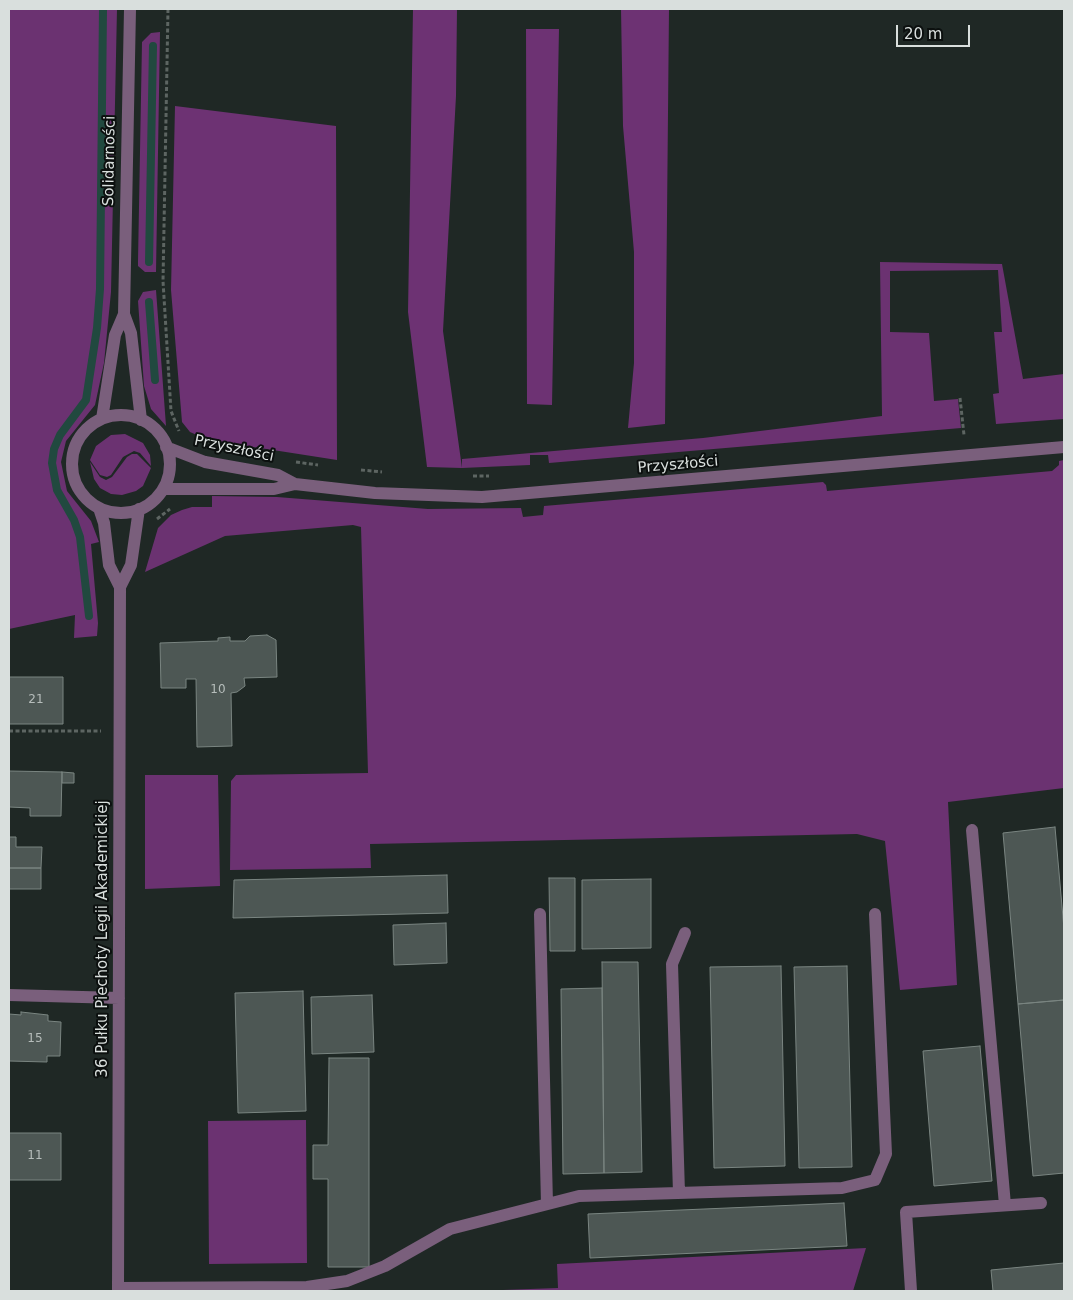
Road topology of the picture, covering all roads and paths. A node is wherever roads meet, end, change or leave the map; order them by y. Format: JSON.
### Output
{"nodes":[{"id":1,"x":130,"y":9,"type":"edge"},
{"id":2,"x":168,"y":9,"type":"edge"},
{"id":3,"x":124,"y":314,"type":"junction"},
{"id":4,"x":960,"y":398,"type":"dead end"},
{"id":5,"x":102,"y":419,"type":"junction"},
{"id":6,"x":141,"y":420,"type":"junction"},
{"id":7,"x":182,"y":435,"type":"dead end"},
{"id":8,"x":964,"y":435,"type":"dead end"},
{"id":9,"x":166,"y":447,"type":"junction"},
{"id":10,"x":1064,"y":447,"type":"edge"},
{"id":11,"x":289,"y":461,"type":"dead end"},
{"id":12,"x":324,"y":466,"type":"dead end"},
{"id":13,"x":360,"y":470,"type":"dead end"},
{"id":14,"x":387,"y":473,"type":"dead end"},
{"id":15,"x":497,"y":475,"type":"dead end"},
{"id":16,"x":472,"y":476,"type":"dead end"},
{"id":17,"x":295,"y":484,"type":"junction"},
{"id":18,"x":163,"y":489,"type":"junction"},
{"id":19,"x":174,"y":506,"type":"dead end"},
{"id":20,"x":99,"y":508,"type":"junction"},
{"id":21,"x":139,"y":509,"type":"junction"},
{"id":22,"x":154,"y":522,"type":"dead end"},
{"id":23,"x":120,"y":587,"type":"junction"},
{"id":24,"x":9,"y":731,"type":"edge"},
{"id":25,"x":104,"y":731,"type":"dead end"},
{"id":26,"x":972,"y":830,"type":"dead end"},
{"id":27,"x":540,"y":914,"type":"dead end"},
{"id":28,"x":875,"y":914,"type":"dead end"},
{"id":29,"x":686,"y":933,"type":"dead end"},
{"id":30,"x":9,"y":995,"type":"edge"},
{"id":31,"x":119,"y":998,"type":"junction"},
{"id":32,"x":679,"y":1193,"type":"junction"},
{"id":33,"x":1041,"y":1203,"type":"dead end"},
{"id":34,"x":547,"y":1204,"type":"junction"},
{"id":35,"x":1005,"y":1206,"type":"junction"},
{"id":36,"x":118,"y":1290,"type":"edge"},
{"id":37,"x":911,"y":1291,"type":"edge"}],
"edges":[{"from":1,"to":3,"type":"street","name":"Solidarności"},
{"from":2,"to":7,"type":"path"},
{"from":3,"to":5,"type":"street","name":"Solidarności"},
{"from":3,"to":6,"type":"street","name":"Solidarności"},
{"from":4,"to":8,"type":"path"},
{"from":5,"to":6,"type":"street"},
{"from":5,"to":20,"type":"street"},
{"from":6,"to":9,"type":"street"},
{"from":9,"to":17,"type":"street","name":"Przyszłości"},
{"from":9,"to":18,"type":"street"},
{"from":10,"to":17,"type":"street","name":"Przyszłości"},
{"from":11,"to":12,"type":"path"},
{"from":13,"to":14,"type":"path"},
{"from":15,"to":16,"type":"path"},
{"from":17,"to":18,"type":"street","name":"Przyszłości"},
{"from":18,"to":21,"type":"street"},
{"from":19,"to":22,"type":"path"},
{"from":20,"to":21,"type":"street"},
{"from":20,"to":23,"type":"street","name":"36 Pułku Piechoty Legii Akademickiej"},
{"from":21,"to":23,"type":"street","name":"36 Pułku Piechoty Legii Akademickiej"},
{"from":23,"to":31,"type":"street","name":"36 Pułku Piechoty Legii Akademickiej"},
{"from":24,"to":25,"type":"path"},
{"from":26,"to":35,"type":"street"},
{"from":27,"to":34,"type":"street"},
{"from":28,"to":32,"type":"street"},
{"from":29,"to":32,"type":"street"},
{"from":30,"to":31,"type":"street"},
{"from":31,"to":36,"type":"street","name":"36 Pułku Piechoty Legii Akademickiej"},
{"from":32,"to":34,"type":"street"},
{"from":33,"to":35,"type":"street"},
{"from":34,"to":36,"type":"street"},
{"from":35,"to":37,"type":"street"}]}
